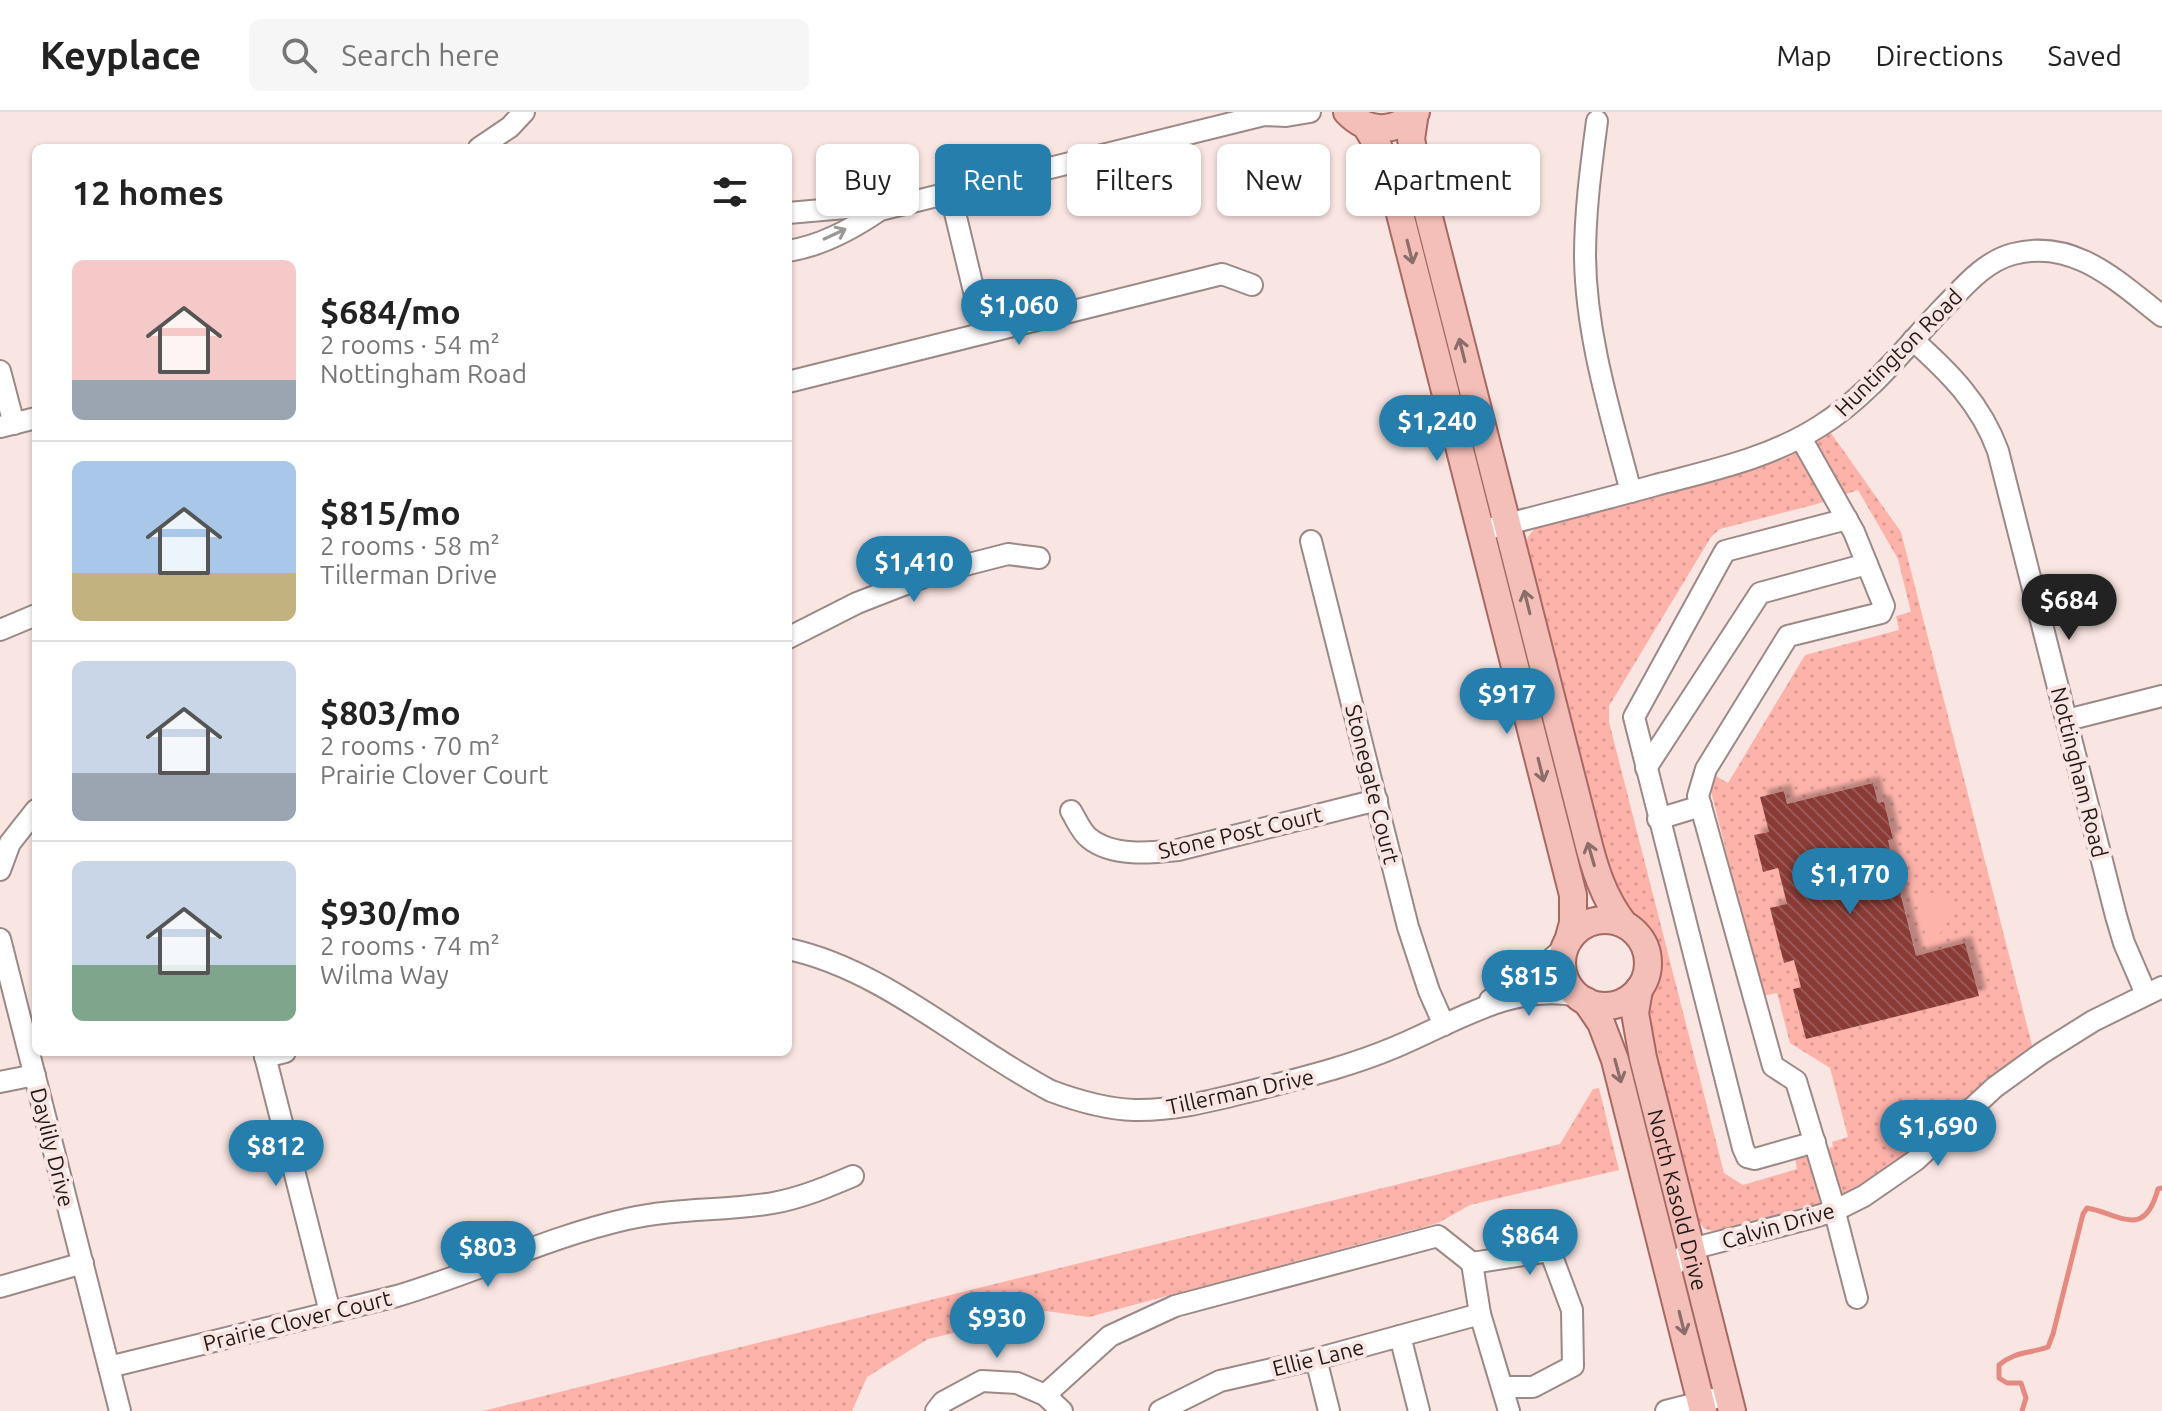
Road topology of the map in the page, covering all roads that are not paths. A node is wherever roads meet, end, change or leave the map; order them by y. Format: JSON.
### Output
{"nodes":[{"id":1,"x":524,"y":112,"type":"edge"},
{"id":2,"x":1310,"y":112,"type":"edge"},
{"id":3,"x":1415,"y":112,"type":"edge"},
{"id":4,"x":1266,"y":114,"type":"edge"},
{"id":5,"x":1349,"y":117,"type":"edge"},
{"id":6,"x":1216,"y":119,"type":"edge"},
{"id":7,"x":1597,"y":121,"type":"dead end"},
{"id":8,"x":485,"y":144,"type":"edge"},
{"id":9,"x":1051,"y":164,"type":"edge"},
{"id":10,"x":816,"y":211,"type":"edge"},
{"id":11,"x":792,"y":213,"type":"edge"},
{"id":12,"x":871,"y":216,"type":"edge"},
{"id":13,"x":956,"y":216,"type":"edge"},
{"id":14,"x":792,"y":250,"type":"edge"},
{"id":15,"x":1252,"y":285,"type":"dead end"},
{"id":16,"x":2162,"y":316,"type":"edge"},
{"id":17,"x":984,"y":333,"type":"junction"},
{"id":18,"x":1913,"y":340,"type":"junction"},
{"id":19,"x":0,"y":371,"type":"edge"},
{"id":20,"x":792,"y":381,"type":"edge"},
{"id":21,"x":32,"y":419,"type":"edge"},
{"id":22,"x":7,"y":426,"type":"edge"},
{"id":23,"x":1801,"y":438,"type":"junction"},
{"id":24,"x":1631,"y":492,"type":"junction"},
{"id":25,"x":1847,"y":519,"type":"junction"},
{"id":26,"x":1507,"y":525,"type":"junction"},
{"id":27,"x":1480,"y":531,"type":"junction"},
{"id":28,"x":1311,"y":541,"type":"dead end"},
{"id":29,"x":1039,"y":558,"type":"dead end"},
{"id":30,"x":1867,"y":564,"type":"junction"},
{"id":31,"x":32,"y":617,"type":"edge"},
{"id":32,"x":0,"y":630,"type":"edge"},
{"id":33,"x":792,"y":636,"type":"edge"},
{"id":34,"x":2162,"y":696,"type":"edge"},
{"id":35,"x":2067,"y":720,"type":"junction"},
{"id":36,"x":1646,"y":768,"type":"junction"},
{"id":37,"x":1377,"y":800,"type":"junction"},
{"id":38,"x":1701,"y":806,"type":"junction"},
{"id":39,"x":1071,"y":811,"type":"dead end"},
{"id":40,"x":32,"y":815,"type":"edge"},
{"id":41,"x":1658,"y":819,"type":"junction"},
{"id":42,"x":0,"y":870,"type":"edge"},
{"id":43,"x":1624,"y":924,"type":"junction"},
{"id":44,"x":0,"y":939,"type":"edge"},
{"id":45,"x":1566,"y":944,"type":"junction"},
{"id":46,"x":792,"y":950,"type":"edge"},
{"id":47,"x":1639,"y":989,"type":"junction"},
{"id":48,"x":2154,"y":990,"type":"edge"},
{"id":49,"x":1582,"y":999,"type":"junction"},
{"id":50,"x":1480,"y":1008,"type":"junction"},
{"id":51,"x":1444,"y":1025,"type":"junction"},
{"id":52,"x":271,"y":1056,"type":"edge"},
{"id":53,"x":35,"y":1075,"type":"junction"},
{"id":54,"x":0,"y":1082,"type":"edge"},
{"id":55,"x":1815,"y":1142,"type":"junction"},
{"id":56,"x":853,"y":1176,"type":"dead end"},
{"id":57,"x":1834,"y":1211,"type":"junction"},
{"id":58,"x":1691,"y":1249,"type":"junction"},
{"id":59,"x":83,"y":1263,"type":"junction"},
{"id":60,"x":1472,"y":1263,"type":"junction"},
{"id":61,"x":1669,"y":1270,"type":"junction"},
{"id":62,"x":0,"y":1287,"type":"edge"},
{"id":63,"x":1857,"y":1298,"type":"dead end"},
{"id":64,"x":330,"y":1312,"type":"junction"},
{"id":65,"x":1480,"y":1314,"type":"junction"},
{"id":66,"x":1400,"y":1336,"type":"junction"},
{"id":67,"x":1316,"y":1359,"type":"junction"},
{"id":68,"x":109,"y":1367,"type":"junction"},
{"id":69,"x":1503,"y":1387,"type":"junction"},
{"id":70,"x":1045,"y":1395,"type":"junction"},
{"id":71,"x":1730,"y":1403,"type":"edge"},
{"id":72,"x":1703,"y":1406,"type":"edge"},
{"id":73,"x":120,"y":1411,"type":"edge"},
{"id":74,"x":936,"y":1411,"type":"edge"},
{"id":75,"x":1062,"y":1411,"type":"edge"},
{"id":76,"x":1160,"y":1411,"type":"edge"},
{"id":77,"x":1329,"y":1411,"type":"edge"},
{"id":78,"x":1419,"y":1411,"type":"edge"},
{"id":79,"x":1509,"y":1411,"type":"edge"},
{"id":80,"x":1667,"y":1411,"type":"edge"}],
"edges":[{"from":1,"to":8,"type":"street"},
{"from":2,"to":4,"type":"street"},
{"from":3,"to":5,"type":"main road"},
{"from":26,"to":3,"type":"main road","one_way":true},
{"from":4,"to":6,"type":"street"},
{"from":5,"to":27,"type":"main road","one_way":true},
{"from":6,"to":9,"type":"street"},
{"from":7,"to":24,"type":"street"},
{"from":10,"to":11,"type":"street"},
{"from":14,"to":12,"type":"street","one_way":true},
{"from":13,"to":17,"type":"street"},
{"from":15,"to":17,"type":"street"},
{"from":16,"to":18,"type":"street","name":"Huntington Road"},
{"from":17,"to":20,"type":"street"},
{"from":18,"to":23,"type":"street","name":"Huntington Road"},
{"from":18,"to":35,"type":"street","name":"Nottingham Road"},
{"from":19,"to":22,"type":"street"},
{"from":21,"to":22,"type":"street"},
{"from":23,"to":24,"type":"street","name":"Huntington Road"},
{"from":23,"to":25,"type":"street"},
{"from":24,"to":26,"type":"street","name":"Huntington Road"},
{"from":25,"to":30,"type":"street"},
{"from":25,"to":36,"type":"street"},
{"from":26,"to":27,"type":"street","name":"Huntington Road"},
{"from":43,"to":26,"type":"main road","one_way":true},
{"from":27,"to":45,"type":"main road","one_way":true},
{"from":28,"to":37,"type":"street","name":"Stonegate Court"},
{"from":29,"to":33,"type":"street"},
{"from":30,"to":36,"type":"street"},
{"from":30,"to":38,"type":"street"},
{"from":31,"to":32,"type":"street"},
{"from":34,"to":35,"type":"street"},
{"from":35,"to":48,"type":"street","name":"Nottingham Road"},
{"from":36,"to":41,"type":"street"},
{"from":37,"to":39,"type":"street","name":"Stone Post Court"},
{"from":37,"to":51,"type":"street","name":"Stonegate Court"},
{"from":38,"to":41,"type":"street"},
{"from":38,"to":55,"type":"street"},
{"from":40,"to":42,"type":"street"},
{"from":41,"to":55,"type":"street"},
{"from":43,"to":45,"type":"main road"},
{"from":43,"to":47,"type":"main road"},
{"from":44,"to":53,"type":"street","name":"Daylily Drive"},
{"from":45,"to":49,"type":"main road"},
{"from":45,"to":50,"type":"street","name":"Tillerman Drive"},
{"from":46,"to":51,"type":"street","name":"Tillerman Drive"},
{"from":47,"to":49,"type":"main road"},
{"from":47,"to":58,"type":"main road","name":"North Kasold Drive"},
{"from":48,"to":57,"type":"street","name":"Calvin Drive"},
{"from":49,"to":50,"type":"street","name":"Tillerman Drive"},
{"from":49,"to":61,"type":"main road","name":"North Kasold Drive","one_way":true},
{"from":50,"to":51,"type":"street","name":"Tillerman Drive"},
{"from":52,"to":64,"type":"street"},
{"from":53,"to":54,"type":"street"},
{"from":53,"to":59,"type":"street","name":"Daylily Drive"},
{"from":55,"to":57,"type":"street"},
{"from":56,"to":64,"type":"street","name":"Prairie Clover Court"},
{"from":57,"to":58,"type":"street","name":"Calvin Drive"},
{"from":57,"to":63,"type":"street"},
{"from":58,"to":61,"type":"street","name":"Calvin Drive"},
{"from":58,"to":71,"type":"main road","name":"North Kasold Drive"},
{"from":59,"to":62,"type":"street"},
{"from":59,"to":68,"type":"street","name":"Daylily Drive"},
{"from":60,"to":65,"type":"street"},
{"from":60,"to":69,"type":"street"},
{"from":60,"to":70,"type":"street"},
{"from":61,"to":72,"type":"main road","name":"North Kasold Drive","one_way":true},
{"from":64,"to":68,"type":"street","name":"Prairie Clover Court"},
{"from":65,"to":66,"type":"street","name":"Ellie Lane"},
{"from":65,"to":69,"type":"street"},
{"from":66,"to":67,"type":"street","name":"Ellie Lane"},
{"from":66,"to":78,"type":"street"},
{"from":67,"to":76,"type":"street","name":"Ellie Lane"},
{"from":67,"to":77,"type":"street"},
{"from":68,"to":73,"type":"street","name":"Daylily Drive"},
{"from":69,"to":79,"type":"street"},
{"from":70,"to":74,"type":"street"},
{"from":70,"to":75,"type":"street"},
{"from":71,"to":72,"type":"street"},
{"from":72,"to":80,"type":"street"}]}
